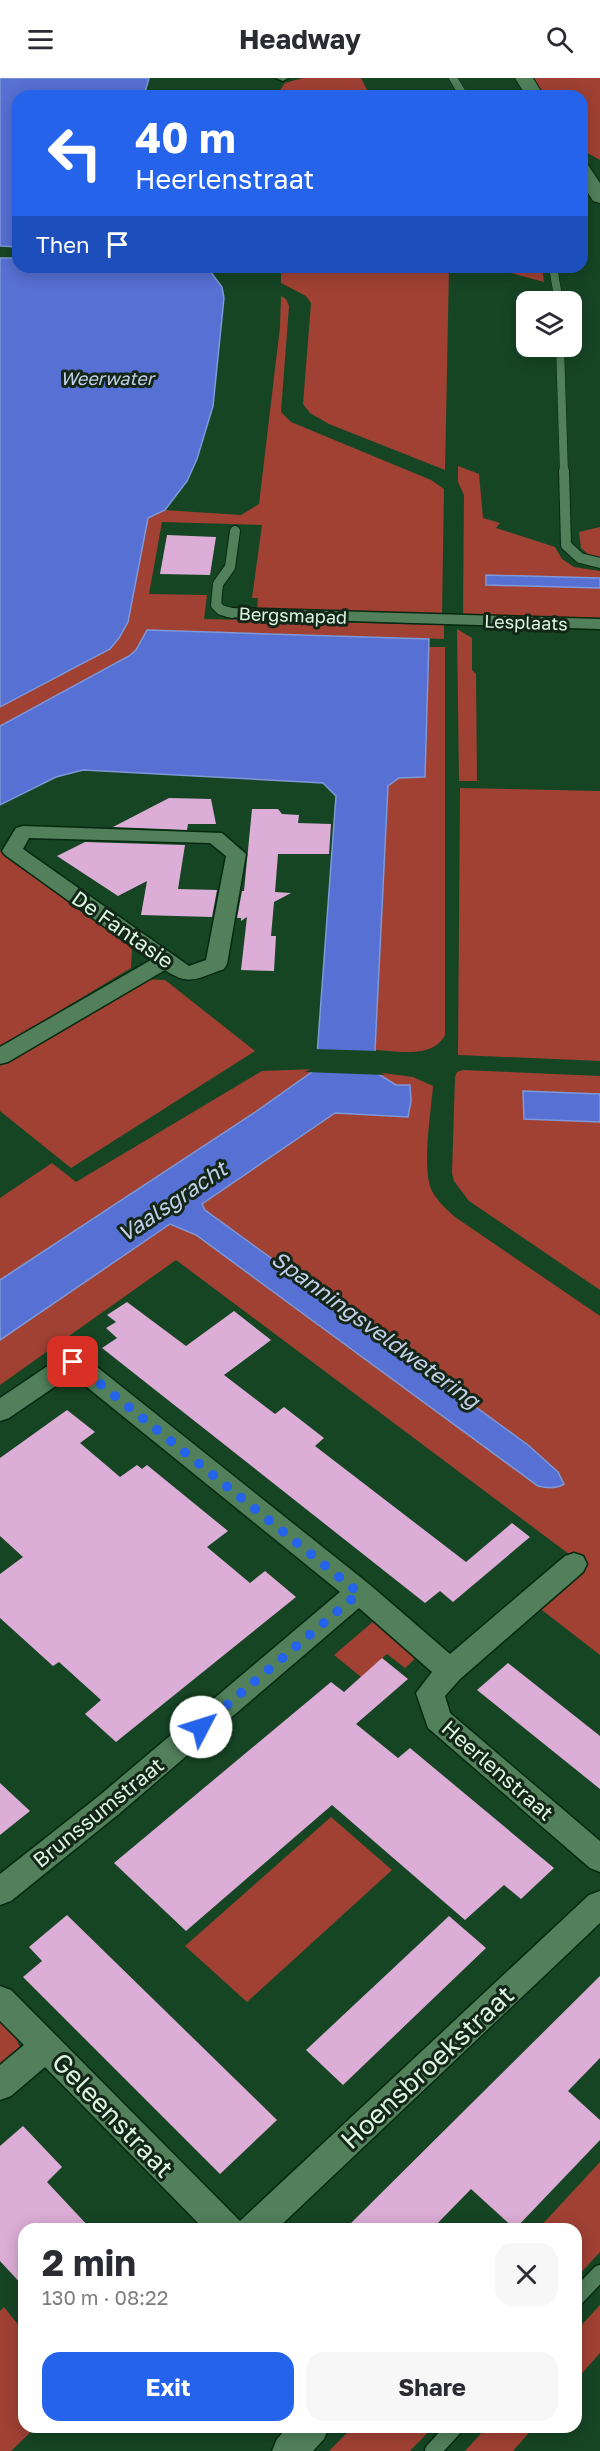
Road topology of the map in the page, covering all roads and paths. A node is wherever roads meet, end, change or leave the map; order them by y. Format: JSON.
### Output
{"nodes":[{"id":1,"x":588,"y":178,"type":"edge"},
{"id":2,"x":600,"y":197,"type":"edge"},
{"id":3,"x":554,"y":273,"type":"edge"},
{"id":4,"x":557,"y":291,"type":"edge"},
{"id":5,"x":560,"y":357,"type":"edge"},
{"id":6,"x":235,"y":531,"type":"dead end"},
{"id":7,"x":600,"y":563,"type":"edge"},
{"id":8,"x":232,"y":613,"type":"joint"},
{"id":9,"x":452,"y":620,"type":"joint"},
{"id":10,"x":600,"y":624,"type":"edge"},
{"id":11,"x":166,"y":960,"type":"junction"},
{"id":12,"x":0,"y":1057,"type":"edge"},
{"id":13,"x":0,"y":1411,"type":"edge"},
{"id":14,"x":574,"y":1564,"type":"dead end"},
{"id":15,"x":359,"y":1593,"type":"junction"},
{"id":16,"x":450,"y":1671,"type":"junction"},
{"id":17,"x":600,"y":1859,"type":"edge"},
{"id":18,"x":0,"y":1892,"type":"edge"},
{"id":19,"x":600,"y":1904,"type":"edge"},
{"id":20,"x":0,"y":2000,"type":"edge"},
{"id":21,"x":46,"y":2046,"type":"junction"},
{"id":22,"x":0,"y":2085,"type":"edge"},
{"id":23,"x":221,"y":2223,"type":"edge"},
{"id":24,"x":259,"y":2223,"type":"edge"},
{"id":25,"x":600,"y":2273,"type":"edge"},
{"id":26,"x":582,"y":2292,"type":"edge"},
{"id":27,"x":306,"y":2433,"type":"edge"},
{"id":28,"x":450,"y":2433,"type":"edge"},
{"id":29,"x":290,"y":2451,"type":"edge"},
{"id":30,"x":433,"y":2451,"type":"edge"}],
"edges":[{"from":1,"to":2,"type":"street"},
{"from":3,"to":4,"type":"lane"},
{"from":5,"to":7,"type":"lane"},
{"from":6,"to":8,"type":"lane","name":"Bergsmapad"},
{"from":8,"to":9,"type":"street","name":"Bergsmapad"},
{"from":9,"to":10,"type":"street","name":"Lesplaats"},
{"from":11,"to":11,"type":"street","name":"De Fantasie"},
{"from":11,"to":12,"type":"street"},
{"from":13,"to":15,"type":"street"},
{"from":14,"to":16,"type":"street","name":"Heerlenstraat"},
{"from":15,"to":16,"type":"street"},
{"from":15,"to":18,"type":"street","name":"Brunssumstraat"},
{"from":16,"to":17,"type":"street","name":"Heerlenstraat"},
{"from":19,"to":24,"type":"street","name":"Hoensbroekstraat"},
{"from":20,"to":21,"type":"street","name":"Geleenstraat"},
{"from":21,"to":22,"type":"street"},
{"from":21,"to":23,"type":"street","name":"Geleenstraat"},
{"from":25,"to":26,"type":"lane"},
{"from":27,"to":29,"type":"street"},
{"from":28,"to":30,"type":"lane"}]}
